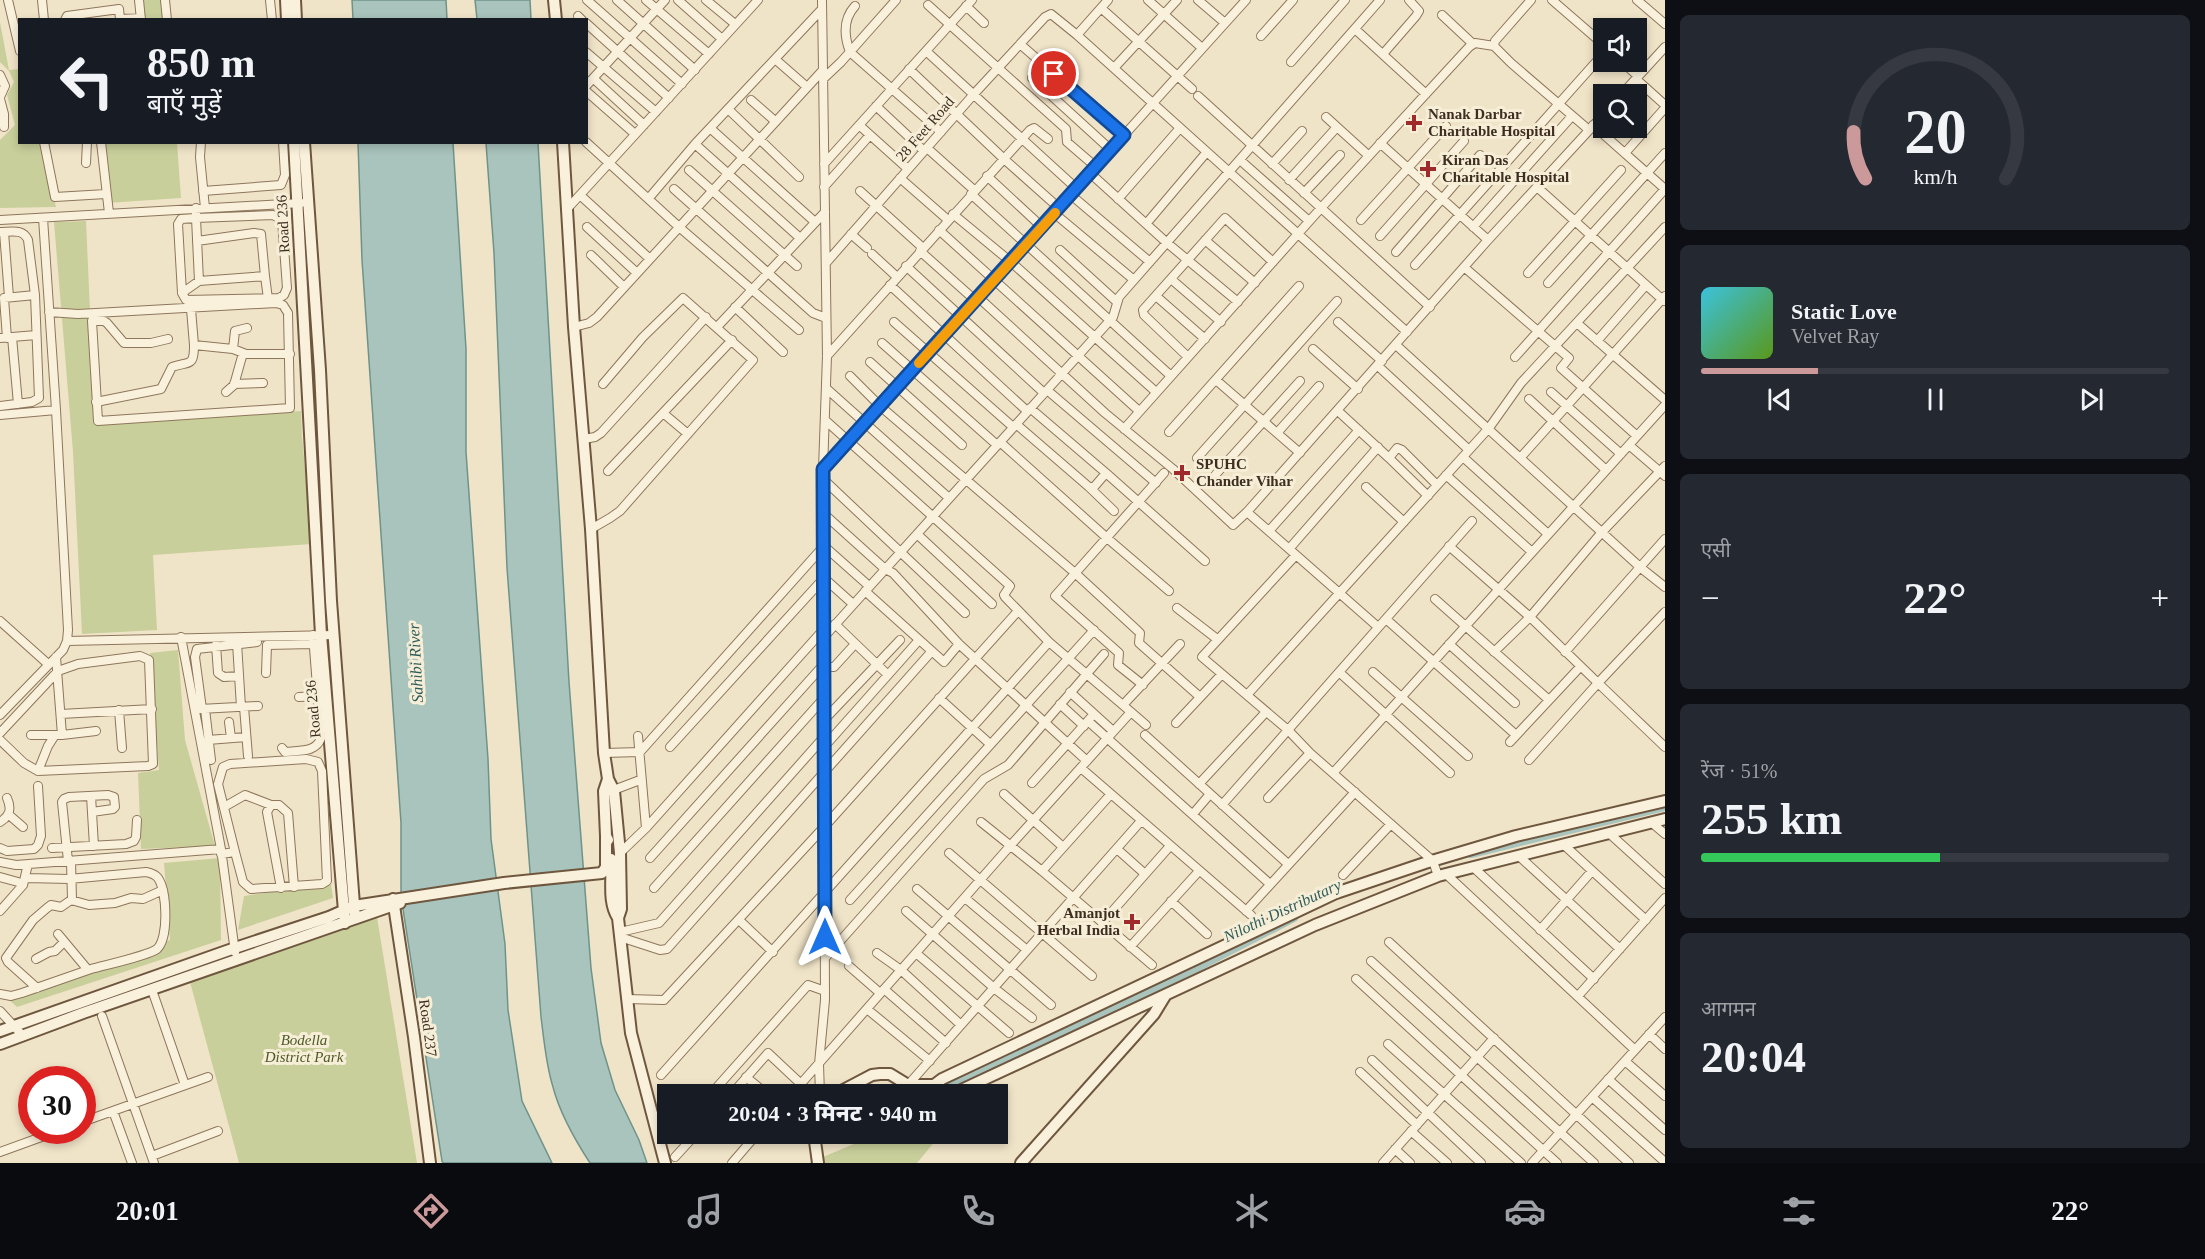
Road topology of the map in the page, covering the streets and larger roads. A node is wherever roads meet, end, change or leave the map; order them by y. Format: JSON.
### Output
{"nodes":[{"id":1,"x":8,"y":0,"type":"edge"},
{"id":2,"x":42,"y":0,"type":"edge"},
{"id":3,"x":139,"y":0,"type":"edge"},
{"id":4,"x":165,"y":0,"type":"edge"},
{"id":5,"x":270,"y":0,"type":"edge"},
{"id":6,"x":286,"y":0,"type":"edge"},
{"id":7,"x":295,"y":0,"type":"edge"},
{"id":8,"x":554,"y":0,"type":"edge"},
{"id":9,"x":586,"y":0,"type":"edge"},
{"id":10,"x":617,"y":0,"type":"edge"},
{"id":11,"x":645,"y":0,"type":"edge"},
{"id":12,"x":665,"y":0,"type":"edge"},
{"id":13,"x":678,"y":0,"type":"edge"},
{"id":14,"x":706,"y":0,"type":"edge"},
{"id":15,"x":758,"y":0,"type":"edge"},
{"id":16,"x":822,"y":0,"type":"edge"},
{"id":17,"x":896,"y":0,"type":"edge"},
{"id":18,"x":1108,"y":0,"type":"edge"},
{"id":19,"x":1148,"y":0,"type":"edge"},
{"id":20,"x":1177,"y":0,"type":"edge"},
{"id":21,"x":1198,"y":0,"type":"edge"},
{"id":22,"x":1246,"y":0,"type":"edge"},
{"id":23,"x":1293,"y":0,"type":"edge"},
{"id":24,"x":1345,"y":0,"type":"edge"},
{"id":25,"x":1380,"y":0,"type":"edge"},
{"id":26,"x":1409,"y":0,"type":"edge"},
{"id":27,"x":1531,"y":0,"type":"edge"},
{"id":28,"x":1552,"y":0,"type":"edge"},
{"id":29,"x":1637,"y":0,"type":"edge"},
{"id":30,"x":969,"y":3,"type":"edge"},
{"id":31,"x":928,"y":5,"type":"dead end"},
{"id":32,"x":855,"y":6,"type":"dead end"},
{"id":33,"x":1101,"y":8,"type":"junction"},
{"id":34,"x":656,"y":9,"type":"junction"},
{"id":35,"x":822,"y":9,"type":"junction"},
{"id":36,"x":1164,"y":14,"type":"junction"},
{"id":37,"x":1442,"y":15,"type":"dead end"},
{"id":38,"x":84,"y":17,"type":"edge"},
{"id":39,"x":44,"y":18,"type":"edge"},
{"id":40,"x":66,"y":18,"type":"edge"},
{"id":41,"x":120,"y":18,"type":"edge"},
{"id":42,"x":141,"y":18,"type":"edge"},
{"id":43,"x":167,"y":18,"type":"edge"},
{"id":44,"x":272,"y":18,"type":"edge"},
{"id":45,"x":287,"y":18,"type":"edge"},
{"id":46,"x":296,"y":18,"type":"edge"},
{"id":47,"x":556,"y":18,"type":"edge"},
{"id":48,"x":644,"y":23,"type":"junction"},
{"id":49,"x":984,"y":23,"type":"dead end"},
{"id":50,"x":1225,"y":23,"type":"junction"},
{"id":51,"x":735,"y":24,"type":"junction"},
{"id":52,"x":950,"y":24,"type":"junction"},
{"id":53,"x":1665,"y":24,"type":"edge"},
{"id":54,"x":588,"y":25,"type":"edge"},
{"id":55,"x":1354,"y":29,"type":"junction"},
{"id":56,"x":17,"y":34,"type":"edge"},
{"id":57,"x":1077,"y":35,"type":"junction"},
{"id":58,"x":1593,"y":35,"type":"edge"},
{"id":59,"x":1261,"y":36,"type":"dead end"},
{"id":60,"x":630,"y":39,"type":"junction"},
{"id":61,"x":723,"y":39,"type":"junction"},
{"id":62,"x":1138,"y":42,"type":"junction"},
{"id":63,"x":1020,"y":44,"type":"junction"},
{"id":64,"x":1473,"y":44,"type":"junction"},
{"id":65,"x":1494,"y":46,"type":"junction"},
{"id":66,"x":1665,"y":47,"type":"edge"},
{"id":67,"x":1202,"y":48,"type":"junction"},
{"id":68,"x":926,"y":51,"type":"junction"},
{"id":69,"x":618,"y":52,"type":"junction"},
{"id":70,"x":850,"y":52,"type":"junction"},
{"id":71,"x":588,"y":54,"type":"edge"},
{"id":72,"x":709,"y":54,"type":"junction"},
{"id":73,"x":1383,"y":54,"type":"junction"},
{"id":74,"x":775,"y":58,"type":"junction"},
{"id":75,"x":1291,"y":62,"type":"dead end"},
{"id":76,"x":1593,"y":65,"type":"edge"},
{"id":77,"x":604,"y":67,"type":"junction"},
{"id":78,"x":999,"y":67,"type":"junction"},
{"id":79,"x":1114,"y":68,"type":"junction"},
{"id":80,"x":909,"y":69,"type":"junction"},
{"id":81,"x":695,"y":70,"type":"junction"},
{"id":82,"x":1631,"y":72,"type":"edge"},
{"id":83,"x":823,"y":74,"type":"junction"},
{"id":84,"x":0,"y":75,"type":"edge"},
{"id":85,"x":1177,"y":76,"type":"junction"},
{"id":86,"x":1032,"y":78,"type":"dead end"},
{"id":87,"x":1637,"y":78,"type":"junction"},
{"id":88,"x":594,"y":79,"type":"junction"},
{"id":89,"x":682,"y":84,"type":"junction"},
{"id":90,"x":1631,"y":84,"type":"edge"},
{"id":91,"x":588,"y":86,"type":"edge"},
{"id":92,"x":807,"y":87,"type":"junction"},
{"id":93,"x":892,"y":88,"type":"junction"},
{"id":94,"x":1192,"y":89,"type":"dead end"},
{"id":95,"x":588,"y":91,"type":"edge"},
{"id":96,"x":974,"y":94,"type":"junction"},
{"id":97,"x":1426,"y":94,"type":"junction"},
{"id":98,"x":1198,"y":96,"type":"dead end"},
{"id":99,"x":0,"y":98,"type":"edge"},
{"id":100,"x":669,"y":98,"type":"junction"},
{"id":101,"x":751,"y":100,"type":"dead end"},
{"id":102,"x":1152,"y":103,"type":"junction"},
{"id":103,"x":1558,"y":104,"type":"junction"},
{"id":104,"x":876,"y":106,"type":"junction"},
{"id":105,"x":1665,"y":106,"type":"edge"},
{"id":106,"x":728,"y":109,"type":"junction"},
{"id":107,"x":656,"y":112,"type":"junction"},
{"id":108,"x":957,"y":114,"type":"junction"},
{"id":109,"x":1572,"y":116,"type":"junction"},
{"id":110,"x":1326,"y":117,"type":"dead end"},
{"id":111,"x":775,"y":121,"type":"junction"},
{"id":112,"x":644,"y":125,"type":"junction"},
{"id":113,"x":859,"y":125,"type":"junction"},
{"id":114,"x":1446,"y":126,"type":"dead end"},
{"id":115,"x":4,"y":127,"type":"dead end"},
{"id":116,"x":1337,"y":127,"type":"junction"},
{"id":117,"x":710,"y":128,"type":"junction"},
{"id":118,"x":1180,"y":128,"type":"junction"},
{"id":119,"x":1591,"y":128,"type":"junction"},
{"id":120,"x":1302,"y":131,"type":"dead end"},
{"id":121,"x":941,"y":132,"type":"junction"},
{"id":122,"x":635,"y":134,"type":"junction"},
{"id":123,"x":870,"y":135,"type":"junction"},
{"id":124,"x":1124,"y":135,"type":"junction"},
{"id":125,"x":759,"y":139,"type":"junction"},
{"id":126,"x":1048,"y":139,"type":"dead end"},
{"id":127,"x":1021,"y":140,"type":"junction"},
{"id":128,"x":1464,"y":141,"type":"dead end"},
{"id":129,"x":1380,"y":143,"type":"junction"},
{"id":130,"x":44,"y":144,"type":"edge"},
{"id":131,"x":87,"y":144,"type":"edge"},
{"id":132,"x":101,"y":144,"type":"edge"},
{"id":133,"x":201,"y":144,"type":"edge"},
{"id":134,"x":283,"y":144,"type":"edge"},
{"id":135,"x":294,"y":144,"type":"edge"},
{"id":136,"x":304,"y":144,"type":"edge"},
{"id":137,"x":564,"y":144,"type":"edge"},
{"id":138,"x":588,"y":144,"type":"edge"},
{"id":139,"x":694,"y":144,"type":"junction"},
{"id":140,"x":1253,"y":146,"type":"junction"},
{"id":141,"x":926,"y":150,"type":"junction"},
{"id":142,"x":1111,"y":150,"type":"junction"},
{"id":143,"x":1206,"y":153,"type":"junction"},
{"id":144,"x":1625,"y":153,"type":"junction"},
{"id":145,"x":1665,"y":153,"type":"edge"},
{"id":146,"x":1340,"y":155,"type":"dead end"},
{"id":147,"x":1480,"y":155,"type":"dead end"},
{"id":148,"x":1369,"y":156,"type":"junction"},
{"id":149,"x":742,"y":157,"type":"junction"},
{"id":150,"x":1004,"y":159,"type":"junction"},
{"id":151,"x":1240,"y":160,"type":"junction"},
{"id":152,"x":609,"y":162,"type":"junction"},
{"id":153,"x":86,"y":163,"type":"dead end"},
{"id":154,"x":824,"y":164,"type":"junction"},
{"id":155,"x":1272,"y":164,"type":"junction"},
{"id":156,"x":1408,"y":167,"type":"junction"},
{"id":157,"x":908,"y":169,"type":"junction"},
{"id":158,"x":689,"y":170,"type":"dead end"},
{"id":159,"x":1093,"y":170,"type":"junction"},
{"id":160,"x":1621,"y":170,"type":"dead end"},
{"id":161,"x":1228,"y":172,"type":"junction"},
{"id":162,"x":1647,"y":173,"type":"junction"},
{"id":163,"x":726,"y":174,"type":"junction"},
{"id":164,"x":987,"y":176,"type":"junction"},
{"id":165,"x":799,"y":177,"type":"dead end"},
{"id":166,"x":900,"y":178,"type":"junction"},
{"id":167,"x":1289,"y":180,"type":"junction"},
{"id":168,"x":1426,"y":183,"type":"junction"},
{"id":169,"x":825,"y":187,"type":"junction"},
{"id":170,"x":1537,"y":187,"type":"junction"},
{"id":171,"x":674,"y":189,"type":"dead end"},
{"id":172,"x":1665,"y":189,"type":"edge"},
{"id":173,"x":203,"y":191,"type":"junction"},
{"id":174,"x":712,"y":191,"type":"junction"},
{"id":175,"x":860,"y":191,"type":"dead end"},
{"id":176,"x":973,"y":192,"type":"junction"},
{"id":177,"x":1074,"y":192,"type":"junction"},
{"id":178,"x":1304,"y":193,"type":"junction"},
{"id":179,"x":106,"y":194,"type":"junction"},
{"id":180,"x":580,"y":195,"type":"junction"},
{"id":181,"x":649,"y":198,"type":"junction"},
{"id":182,"x":1442,"y":198,"type":"junction"},
{"id":183,"x":1118,"y":199,"type":"junction"},
{"id":184,"x":303,"y":203,"type":"junction"},
{"id":185,"x":876,"y":206,"type":"junction"},
{"id":186,"x":200,"y":208,"type":"junction"},
{"id":187,"x":568,"y":208,"type":"junction"},
{"id":188,"x":696,"y":208,"type":"junction"},
{"id":189,"x":1321,"y":208,"type":"junction"},
{"id":190,"x":1057,"y":210,"type":"junction"},
{"id":191,"x":825,"y":212,"type":"junction"},
{"id":192,"x":108,"y":213,"type":"junction"},
{"id":193,"x":1460,"y":215,"type":"junction"},
{"id":194,"x":950,"y":217,"type":"junction"},
{"id":195,"x":43,"y":218,"type":"junction"},
{"id":196,"x":196,"y":218,"type":"junction"},
{"id":197,"x":0,"y":220,"type":"edge"},
{"id":198,"x":1361,"y":220,"type":"dead end"},
{"id":199,"x":1309,"y":221,"type":"junction"},
{"id":200,"x":1575,"y":221,"type":"junction"},
{"id":201,"x":815,"y":222,"type":"junction"},
{"id":202,"x":1146,"y":224,"type":"junction"},
{"id":203,"x":587,"y":226,"type":"dead end"},
{"id":204,"x":679,"y":227,"type":"junction"},
{"id":205,"x":1042,"y":227,"type":"junction"},
{"id":206,"x":1473,"y":227,"type":"junction"},
{"id":207,"x":1665,"y":227,"type":"edge"},
{"id":208,"x":939,"y":230,"type":"junction"},
{"id":209,"x":2,"y":232,"type":"edge"},
{"id":210,"x":851,"y":234,"type":"junction"},
{"id":211,"x":1298,"y":234,"type":"junction"},
{"id":212,"x":1380,"y":236,"type":"dead end"},
{"id":213,"x":1591,"y":236,"type":"junction"},
{"id":214,"x":800,"y":238,"type":"junction"},
{"id":215,"x":1206,"y":240,"type":"junction"},
{"id":216,"x":1488,"y":240,"type":"junction"},
{"id":217,"x":197,"y":241,"type":"junction"},
{"id":218,"x":1167,"y":242,"type":"junction"},
{"id":219,"x":1026,"y":244,"type":"junction"},
{"id":220,"x":921,"y":249,"type":"junction"},
{"id":221,"x":1060,"y":250,"type":"dead end"},
{"id":222,"x":1396,"y":252,"type":"dead end"},
{"id":223,"x":1609,"y":252,"type":"junction"},
{"id":224,"x":591,"y":255,"type":"dead end"},
{"id":225,"x":784,"y":255,"type":"junction"},
{"id":226,"x":650,"y":259,"type":"junction"},
{"id":227,"x":1188,"y":260,"type":"junction"},
{"id":228,"x":1011,"y":262,"type":"junction"},
{"id":229,"x":1150,"y":262,"type":"junction"},
{"id":230,"x":1273,"y":262,"type":"junction"},
{"id":231,"x":826,"y":263,"type":"junction"},
{"id":232,"x":1415,"y":265,"type":"dead end"},
{"id":233,"x":797,"y":266,"type":"dead end"},
{"id":234,"x":906,"y":266,"type":"junction"},
{"id":235,"x":1464,"y":267,"type":"junction"},
{"id":236,"x":1628,"y":269,"type":"junction"},
{"id":237,"x":768,"y":272,"type":"junction"},
{"id":238,"x":637,"y":273,"type":"junction"},
{"id":239,"x":1528,"y":273,"type":"dead end"},
{"id":240,"x":265,"y":276,"type":"junction"},
{"id":241,"x":897,"y":277,"type":"junction"},
{"id":242,"x":1171,"y":279,"type":"junction"},
{"id":243,"x":994,"y":280,"type":"junction"},
{"id":244,"x":1134,"y":280,"type":"junction"},
{"id":245,"x":199,"y":281,"type":"junction"},
{"id":246,"x":1255,"y":283,"type":"junction"},
{"id":247,"x":1548,"y":284,"type":"dead end"},
{"id":248,"x":890,"y":285,"type":"junction"},
{"id":249,"x":1646,"y":285,"type":"junction"},
{"id":250,"x":1299,"y":286,"type":"dead end"},
{"id":251,"x":624,"y":287,"type":"junction"},
{"id":252,"x":752,"y":289,"type":"junction"},
{"id":253,"x":182,"y":293,"type":"junction"},
{"id":254,"x":35,"y":295,"type":"junction"},
{"id":255,"x":1156,"y":296,"type":"junction"},
{"id":256,"x":5,"y":298,"type":"edge"},
{"id":257,"x":268,"y":299,"type":"junction"},
{"id":258,"x":977,"y":299,"type":"junction"},
{"id":259,"x":1664,"y":299,"type":"edge"},
{"id":260,"x":1337,"y":301,"type":"dead end"},
{"id":261,"x":1117,"y":302,"type":"junction"},
{"id":262,"x":1238,"y":302,"type":"junction"},
{"id":263,"x":735,"y":307,"type":"junction"},
{"id":264,"x":1430,"y":307,"type":"junction"},
{"id":265,"x":192,"y":309,"type":"junction"},
{"id":266,"x":49,"y":312,"type":"junction"},
{"id":267,"x":962,"y":316,"type":"junction"},
{"id":268,"x":706,"y":317,"type":"junction"},
{"id":269,"x":91,"y":318,"type":"junction"},
{"id":270,"x":826,"y":318,"type":"junction"},
{"id":271,"x":1110,"y":320,"type":"junction"},
{"id":272,"x":894,"y":322,"type":"dead end"},
{"id":273,"x":1221,"y":322,"type":"junction"},
{"id":274,"x":1338,"y":322,"type":"dead end"},
{"id":275,"x":1578,"y":324,"type":"junction"},
{"id":276,"x":574,"y":327,"type":"junction"},
{"id":277,"x":717,"y":327,"type":"junction"},
{"id":278,"x":247,"y":328,"type":"dead end"},
{"id":279,"x":799,"y":330,"type":"dead end"},
{"id":280,"x":1538,"y":331,"type":"junction"},
{"id":281,"x":1407,"y":332,"type":"junction"},
{"id":282,"x":945,"y":334,"type":"junction"},
{"id":283,"x":36,"y":335,"type":"junction"},
{"id":284,"x":6,"y":338,"type":"edge"},
{"id":285,"x":1094,"y":338,"type":"junction"},
{"id":286,"x":168,"y":339,"type":"dead end"},
{"id":287,"x":1204,"y":339,"type":"junction"},
{"id":288,"x":732,"y":340,"type":"junction"},
{"id":289,"x":1597,"y":341,"type":"junction"},
{"id":290,"x":882,"y":343,"type":"dead end"},
{"id":291,"x":194,"y":345,"type":"junction"},
{"id":292,"x":1396,"y":345,"type":"junction"},
{"id":293,"x":1557,"y":347,"type":"junction"},
{"id":294,"x":233,"y":349,"type":"junction"},
{"id":295,"x":1313,"y":349,"type":"dead end"},
{"id":296,"x":783,"y":352,"type":"dead end"},
{"id":297,"x":929,"y":352,"type":"junction"},
{"id":298,"x":243,"y":353,"type":"junction"},
{"id":299,"x":290,"y":354,"type":"junction"},
{"id":300,"x":1612,"y":354,"type":"junction"},
{"id":301,"x":827,"y":356,"type":"junction"},
{"id":302,"x":1078,"y":356,"type":"junction"},
{"id":303,"x":1188,"y":357,"type":"junction"},
{"id":304,"x":1515,"y":357,"type":"dead end"},
{"id":305,"x":870,"y":362,"type":"dead end"},
{"id":306,"x":1380,"y":364,"type":"junction"},
{"id":307,"x":912,"y":371,"type":"junction"},
{"id":308,"x":1063,"y":373,"type":"junction"},
{"id":309,"x":850,"y":376,"type":"dead end"},
{"id":310,"x":1171,"y":376,"type":"junction"},
{"id":311,"x":1216,"y":380,"type":"junction"},
{"id":312,"x":1300,"y":381,"type":"dead end"},
{"id":313,"x":263,"y":383,"type":"dead end"},
{"id":314,"x":234,"y":384,"type":"junction"},
{"id":315,"x":603,"y":384,"type":"dead end"},
{"id":316,"x":1319,"y":386,"type":"dead end"},
{"id":317,"x":1584,"y":386,"type":"junction"},
{"id":318,"x":897,"y":388,"type":"junction"},
{"id":319,"x":827,"y":389,"type":"junction"},
{"id":320,"x":1358,"y":389,"type":"junction"},
{"id":321,"x":1046,"y":391,"type":"junction"},
{"id":322,"x":226,"y":392,"type":"dead end"},
{"id":323,"x":1156,"y":392,"type":"junction"},
{"id":324,"x":1551,"y":392,"type":"dead end"},
{"id":325,"x":1529,"y":399,"type":"dead end"},
{"id":326,"x":1665,"y":400,"type":"edge"},
{"id":327,"x":96,"y":402,"type":"junction"},
{"id":328,"x":18,"y":404,"type":"junction"},
{"id":329,"x":1244,"y":404,"type":"junction"},
{"id":330,"x":1665,"y":405,"type":"edge"},
{"id":331,"x":0,"y":406,"type":"edge"},
{"id":332,"x":880,"y":406,"type":"junction"},
{"id":333,"x":1567,"y":406,"type":"junction"},
{"id":334,"x":56,"y":410,"type":"junction"},
{"id":335,"x":1029,"y":410,"type":"junction"},
{"id":336,"x":1139,"y":411,"type":"junction"},
{"id":337,"x":1338,"y":411,"type":"junction"},
{"id":338,"x":663,"y":413,"type":"junction"},
{"id":339,"x":0,"y":415,"type":"edge"},
{"id":340,"x":825,"y":420,"type":"junction"},
{"id":341,"x":1554,"y":420,"type":"junction"},
{"id":342,"x":1264,"y":421,"type":"junction"},
{"id":343,"x":864,"y":423,"type":"junction"},
{"id":344,"x":1014,"y":425,"type":"junction"},
{"id":345,"x":1489,"y":428,"type":"junction"},
{"id":346,"x":1124,"y":429,"type":"junction"},
{"id":347,"x":1359,"y":430,"type":"junction"},
{"id":348,"x":1169,"y":432,"type":"dead end"},
{"id":349,"x":1277,"y":433,"type":"junction"},
{"id":350,"x":688,"y":434,"type":"junction"},
{"id":351,"x":1638,"y":436,"type":"junction"},
{"id":352,"x":584,"y":439,"type":"junction"},
{"id":353,"x":849,"y":441,"type":"junction"},
{"id":354,"x":998,"y":443,"type":"junction"},
{"id":355,"x":962,"y":445,"type":"dead end"},
{"id":356,"x":1629,"y":445,"type":"junction"},
{"id":357,"x":1378,"y":447,"type":"junction"},
{"id":358,"x":1469,"y":450,"type":"junction"},
{"id":359,"x":1300,"y":453,"type":"junction"},
{"id":360,"x":1621,"y":454,"type":"junction"},
{"id":361,"x":1463,"y":457,"type":"junction"},
{"id":362,"x":1197,"y":458,"type":"dead end"},
{"id":363,"x":1389,"y":458,"type":"junction"},
{"id":364,"x":1521,"y":458,"type":"junction"},
{"id":365,"x":823,"y":469,"type":"junction"},
{"id":366,"x":1606,"y":470,"type":"junction"},
{"id":367,"x":608,"y":471,"type":"dead end"},
{"id":368,"x":1663,"y":471,"type":"edge"},
{"id":369,"x":1106,"y":473,"type":"junction"},
{"id":370,"x":1164,"y":473,"type":"dead end"},
{"id":371,"x":1216,"y":474,"type":"dead end"},
{"id":372,"x":1446,"y":476,"type":"junction"},
{"id":373,"x":824,"y":479,"type":"junction"},
{"id":374,"x":965,"y":480,"type":"junction"},
{"id":375,"x":1156,"y":483,"type":"junction"},
{"id":376,"x":1437,"y":485,"type":"junction"},
{"id":377,"x":1089,"y":487,"type":"junction"},
{"id":378,"x":1366,"y":487,"type":"dead end"},
{"id":379,"x":1428,"y":496,"type":"junction"},
{"id":380,"x":949,"y":498,"type":"junction"},
{"id":381,"x":1139,"y":502,"type":"junction"},
{"id":382,"x":1573,"y":505,"type":"junction"},
{"id":383,"x":1114,"y":511,"type":"dead end"},
{"id":384,"x":1247,"y":512,"type":"junction"},
{"id":385,"x":824,"y":514,"type":"junction"},
{"id":386,"x":933,"y":516,"type":"junction"},
{"id":387,"x":1472,"y":521,"type":"dead end"},
{"id":388,"x":1404,"y":522,"type":"junction"},
{"id":389,"x":591,"y":529,"type":"junction"},
{"id":390,"x":1269,"y":531,"type":"junction"},
{"id":391,"x":1602,"y":532,"type":"junction"},
{"id":392,"x":916,"y":534,"type":"junction"},
{"id":393,"x":1548,"y":534,"type":"junction"},
{"id":394,"x":1107,"y":538,"type":"junction"},
{"id":395,"x":1665,"y":539,"type":"edge"},
{"id":396,"x":824,"y":546,"type":"junction"},
{"id":397,"x":1449,"y":546,"type":"junction"},
{"id":398,"x":1289,"y":549,"type":"junction"},
{"id":399,"x":900,"y":552,"type":"junction"},
{"id":400,"x":1532,"y":552,"type":"junction"},
{"id":401,"x":1296,"y":555,"type":"junction"},
{"id":402,"x":1205,"y":561,"type":"dead end"},
{"id":403,"x":1641,"y":568,"type":"junction"},
{"id":404,"x":885,"y":569,"type":"junction"},
{"id":405,"x":1075,"y":573,"type":"junction"},
{"id":406,"x":824,"y":579,"type":"junction"},
{"id":407,"x":1665,"y":587,"type":"edge"},
{"id":408,"x":867,"y":589,"type":"junction"},
{"id":409,"x":1498,"y":589,"type":"junction"},
{"id":410,"x":1169,"y":591,"type":"dead end"},
{"id":411,"x":1339,"y":594,"type":"junction"},
{"id":412,"x":1435,"y":599,"type":"dead end"},
{"id":413,"x":853,"y":604,"type":"junction"},
{"id":414,"x":992,"y":604,"type":"dead end"},
{"id":415,"x":1177,"y":608,"type":"dead end"},
{"id":416,"x":1018,"y":610,"type":"junction"},
{"id":417,"x":1665,"y":612,"type":"edge"},
{"id":418,"x":965,"y":613,"type":"dead end"},
{"id":419,"x":1530,"y":617,"type":"junction"},
{"id":420,"x":1386,"y":619,"type":"junction"},
{"id":421,"x":835,"y":624,"type":"junction"},
{"id":422,"x":2,"y":626,"type":"edge"},
{"id":423,"x":1465,"y":626,"type":"junction"},
{"id":424,"x":1378,"y":627,"type":"junction"},
{"id":425,"x":1094,"y":630,"type":"junction"},
{"id":426,"x":824,"y":633,"type":"junction"},
{"id":427,"x":333,"y":635,"type":"junction"},
{"id":428,"x":181,"y":637,"type":"junction"},
{"id":429,"x":314,"y":638,"type":"junction"},
{"id":430,"x":1217,"y":639,"type":"junction"},
{"id":431,"x":900,"y":640,"type":"dead end"},
{"id":432,"x":919,"y":640,"type":"junction"},
{"id":433,"x":67,"y":641,"type":"junction"},
{"id":434,"x":257,"y":642,"type":"dead end"},
{"id":435,"x":1049,"y":642,"type":"junction"},
{"id":436,"x":237,"y":644,"type":"junction"},
{"id":437,"x":855,"y":644,"type":"junction"},
{"id":438,"x":959,"y":644,"type":"junction"},
{"id":439,"x":1180,"y":644,"type":"dead end"},
{"id":440,"x":1449,"y":644,"type":"junction"},
{"id":441,"x":216,"y":645,"type":"junction"},
{"id":442,"x":932,"y":651,"type":"junction"},
{"id":443,"x":1494,"y":652,"type":"junction"},
{"id":444,"x":1565,"y":652,"type":"junction"},
{"id":445,"x":1104,"y":654,"type":"dead end"},
{"id":446,"x":56,"y":657,"type":"junction"},
{"id":447,"x":975,"y":658,"type":"junction"},
{"id":448,"x":1068,"y":658,"type":"junction"},
{"id":449,"x":1433,"y":661,"type":"junction"},
{"id":450,"x":48,"y":664,"type":"junction"},
{"id":451,"x":1163,"y":664,"type":"junction"},
{"id":452,"x":877,"y":665,"type":"junction"},
{"id":453,"x":824,"y":666,"type":"junction"},
{"id":454,"x":1580,"y":666,"type":"junction"},
{"id":455,"x":58,"y":671,"type":"junction"},
{"id":456,"x":1340,"y":672,"type":"junction"},
{"id":457,"x":1373,"y":672,"type":"dead end"},
{"id":458,"x":266,"y":673,"type":"dead end"},
{"id":459,"x":1086,"y":674,"type":"junction"},
{"id":460,"x":1222,"y":674,"type":"junction"},
{"id":461,"x":888,"y":675,"type":"junction"},
{"id":462,"x":239,"y":676,"type":"junction"},
{"id":463,"x":1598,"y":683,"type":"junction"},
{"id":464,"x":1143,"y":685,"type":"junction"},
{"id":465,"x":1008,"y":688,"type":"junction"},
{"id":466,"x":1070,"y":693,"type":"junction"},
{"id":467,"x":1247,"y":695,"type":"junction"},
{"id":468,"x":318,"y":696,"type":"junction"},
{"id":469,"x":299,"y":697,"type":"dead end"},
{"id":470,"x":1200,"y":697,"type":"junction"},
{"id":471,"x":1401,"y":697,"type":"junction"},
{"id":472,"x":824,"y":698,"type":"junction"},
{"id":473,"x":939,"y":698,"type":"junction"},
{"id":474,"x":1549,"y":700,"type":"junction"},
{"id":475,"x":1515,"y":703,"type":"dead end"},
{"id":476,"x":1060,"y":704,"type":"junction"},
{"id":477,"x":1025,"y":705,"type":"junction"},
{"id":478,"x":1124,"y":705,"type":"junction"},
{"id":479,"x":258,"y":706,"type":"dead end"},
{"id":480,"x":242,"y":707,"type":"junction"},
{"id":481,"x":152,"y":709,"type":"junction"},
{"id":482,"x":200,"y":709,"type":"junction"},
{"id":483,"x":119,"y":710,"type":"junction"},
{"id":484,"x":1131,"y":712,"type":"junction"},
{"id":485,"x":1266,"y":712,"type":"junction"},
{"id":486,"x":61,"y":714,"type":"junction"},
{"id":487,"x":1094,"y":714,"type":"junction"},
{"id":488,"x":1386,"y":714,"type":"junction"},
{"id":489,"x":0,"y":715,"type":"edge"},
{"id":490,"x":824,"y":720,"type":"junction"},
{"id":491,"x":1044,"y":721,"type":"junction"},
{"id":492,"x":229,"y":722,"type":"dead end"},
{"id":493,"x":1086,"y":723,"type":"junction"},
{"id":494,"x":1176,"y":723,"type":"dead end"},
{"id":495,"x":1146,"y":725,"type":"dead end"},
{"id":496,"x":972,"y":728,"type":"junction"},
{"id":497,"x":1288,"y":730,"type":"junction"},
{"id":498,"x":96,"y":731,"type":"dead end"},
{"id":499,"x":1113,"y":731,"type":"junction"},
{"id":500,"x":0,"y":733,"type":"edge"},
{"id":501,"x":31,"y":735,"type":"dead end"},
{"id":502,"x":58,"y":735,"type":"junction"},
{"id":503,"x":1145,"y":735,"type":"dead end"},
{"id":504,"x":1516,"y":735,"type":"junction"},
{"id":505,"x":638,"y":736,"type":"dead end"},
{"id":506,"x":246,"y":737,"type":"junction"},
{"id":507,"x":824,"y":737,"type":"junction"},
{"id":508,"x":231,"y":738,"type":"junction"},
{"id":509,"x":1107,"y":738,"type":"junction"},
{"id":510,"x":0,"y":740,"type":"edge"},
{"id":511,"x":208,"y":740,"type":"junction"},
{"id":512,"x":1510,"y":742,"type":"dead end"},
{"id":513,"x":1068,"y":743,"type":"junction"},
{"id":514,"x":990,"y":744,"type":"junction"},
{"id":515,"x":670,"y":747,"type":"dead end"},
{"id":516,"x":824,"y":747,"type":"junction"},
{"id":517,"x":1665,"y":747,"type":"edge"},
{"id":518,"x":122,"y":748,"type":"dead end"},
{"id":519,"x":282,"y":748,"type":"dead end"},
{"id":520,"x":640,"y":752,"type":"junction"},
{"id":521,"x":604,"y":753,"type":"junction"},
{"id":522,"x":1310,"y":753,"type":"junction"},
{"id":523,"x":248,"y":756,"type":"dead end"},
{"id":524,"x":1468,"y":756,"type":"dead end"},
{"id":525,"x":211,"y":760,"type":"dead end"},
{"id":526,"x":1529,"y":760,"type":"dead end"},
{"id":527,"x":1087,"y":761,"type":"junction"},
{"id":528,"x":1081,"y":768,"type":"junction"},
{"id":529,"x":38,"y":771,"type":"junction"},
{"id":530,"x":824,"y":772,"type":"junction"},
{"id":531,"x":1334,"y":772,"type":"junction"},
{"id":532,"x":1450,"y":773,"type":"dead end"},
{"id":533,"x":640,"y":780,"type":"junction"},
{"id":534,"x":1032,"y":783,"type":"dead end"},
{"id":535,"x":1199,"y":784,"type":"junction"},
{"id":536,"x":39,"y":786,"type":"dead end"},
{"id":537,"x":609,"y":792,"type":"junction"},
{"id":538,"x":1355,"y":792,"type":"junction"},
{"id":539,"x":1004,"y":794,"type":"dead end"},
{"id":540,"x":1111,"y":794,"type":"junction"},
{"id":541,"x":1210,"y":794,"type":"junction"},
{"id":542,"x":91,"y":796,"type":"junction"},
{"id":543,"x":7,"y":798,"type":"dead end"},
{"id":544,"x":1268,"y":798,"type":"dead end"},
{"id":545,"x":1665,"y":801,"type":"edge"},
{"id":546,"x":271,"y":805,"type":"junction"},
{"id":547,"x":1222,"y":805,"type":"junction"},
{"id":548,"x":224,"y":807,"type":"junction"},
{"id":549,"x":92,"y":812,"type":"junction"},
{"id":550,"x":8,"y":814,"type":"junction"},
{"id":551,"x":1193,"y":814,"type":"junction"},
{"id":552,"x":1034,"y":819,"type":"junction"},
{"id":553,"x":1665,"y":819,"type":"edge"},
{"id":554,"x":137,"y":820,"type":"dead end"},
{"id":555,"x":1141,"y":821,"type":"junction"},
{"id":556,"x":0,"y":822,"type":"edge"},
{"id":557,"x":981,"y":822,"type":"dead end"},
{"id":558,"x":1652,"y":823,"type":"junction"},
{"id":559,"x":1391,"y":824,"type":"junction"},
{"id":560,"x":825,"y":826,"type":"junction"},
{"id":561,"x":23,"y":827,"type":"dead end"},
{"id":562,"x":646,"y":828,"type":"junction"},
{"id":563,"x":1610,"y":834,"type":"junction"},
{"id":564,"x":1665,"y":834,"type":"edge"},
{"id":565,"x":1564,"y":845,"type":"junction"},
{"id":566,"x":94,"y":846,"type":"junction"},
{"id":567,"x":1010,"y":846,"type":"junction"},
{"id":568,"x":1170,"y":846,"type":"junction"},
{"id":569,"x":66,"y":847,"type":"junction"},
{"id":570,"x":1063,"y":847,"type":"junction"},
{"id":571,"x":0,"y":848,"type":"edge"},
{"id":572,"x":52,"y":848,"type":"dead end"},
{"id":573,"x":1117,"y":849,"type":"junction"},
{"id":574,"x":221,"y":851,"type":"junction"},
{"id":575,"x":235,"y":852,"type":"junction"},
{"id":576,"x":620,"y":853,"type":"junction"},
{"id":577,"x":949,"y":853,"type":"dead end"},
{"id":578,"x":1520,"y":857,"type":"junction"},
{"id":579,"x":650,"y":858,"type":"dead end"},
{"id":580,"x":69,"y":861,"type":"junction"},
{"id":581,"x":0,"y":862,"type":"edge"},
{"id":582,"x":28,"y":864,"type":"junction"},
{"id":583,"x":1288,"y":864,"type":"junction"},
{"id":584,"x":1473,"y":867,"type":"junction"},
{"id":585,"x":1437,"y":869,"type":"junction"},
{"id":586,"x":1042,"y":871,"type":"junction"},
{"id":587,"x":1199,"y":871,"type":"junction"},
{"id":588,"x":1592,"y":871,"type":"junction"},
{"id":589,"x":609,"y":874,"type":"junction"},
{"id":590,"x":1145,"y":874,"type":"junction"},
{"id":591,"x":1344,"y":875,"type":"dead end"},
{"id":592,"x":72,"y":878,"type":"junction"},
{"id":593,"x":2,"y":880,"type":"edge"},
{"id":594,"x":22,"y":880,"type":"junction"},
{"id":595,"x":981,"y":880,"type":"junction"},
{"id":596,"x":1270,"y":884,"type":"junction"},
{"id":597,"x":1665,"y":884,"type":"edge"},
{"id":598,"x":294,"y":886,"type":"junction"},
{"id":599,"x":281,"y":888,"type":"junction"},
{"id":600,"x":654,"y":888,"type":"dead end"},
{"id":601,"x":917,"y":889,"type":"dead end"},
{"id":602,"x":163,"y":890,"type":"junction"},
{"id":603,"x":825,"y":894,"type":"junction"},
{"id":604,"x":965,"y":898,"type":"junction"},
{"id":605,"x":1073,"y":898,"type":"junction"},
{"id":606,"x":1665,"y":898,"type":"edge"},
{"id":607,"x":72,"y":900,"type":"junction"},
{"id":608,"x":850,"y":900,"type":"dead end"},
{"id":609,"x":396,"y":901,"type":"junction"},
{"id":610,"x":1172,"y":901,"type":"junction"},
{"id":611,"x":1566,"y":901,"type":"junction"},
{"id":612,"x":349,"y":908,"type":"junction"},
{"id":613,"x":906,"y":911,"type":"dead end"},
{"id":614,"x":0,"y":912,"type":"edge"},
{"id":615,"x":948,"y":917,"type":"junction"},
{"id":616,"x":350,"y":920,"type":"junction"},
{"id":617,"x":739,"y":920,"type":"junction"},
{"id":618,"x":1646,"y":920,"type":"junction"},
{"id":619,"x":1102,"y":923,"type":"junction"},
{"id":620,"x":1540,"y":930,"type":"junction"},
{"id":621,"x":58,"y":934,"type":"dead end"},
{"id":622,"x":620,"y":934,"type":"junction"},
{"id":623,"x":933,"y":934,"type":"junction"},
{"id":624,"x":1042,"y":934,"type":"junction"},
{"id":625,"x":1208,"y":934,"type":"dead end"},
{"id":626,"x":64,"y":942,"type":"junction"},
{"id":627,"x":1389,"y":942,"type":"dead end"},
{"id":628,"x":1130,"y":947,"type":"junction"},
{"id":629,"x":235,"y":948,"type":"junction"},
{"id":630,"x":1620,"y":949,"type":"junction"},
{"id":631,"x":1027,"y":950,"type":"junction"},
{"id":632,"x":773,"y":952,"type":"junction"},
{"id":633,"x":877,"y":953,"type":"dead end"},
{"id":634,"x":916,"y":954,"type":"junction"},
{"id":635,"x":825,"y":958,"type":"junction"},
{"id":636,"x":36,"y":959,"type":"dead end"},
{"id":637,"x":236,"y":961,"type":"junction"},
{"id":638,"x":1371,"y":961,"type":"dead end"},
{"id":639,"x":1152,"y":965,"type":"dead end"},
{"id":640,"x":849,"y":966,"type":"dead end"},
{"id":641,"x":1011,"y":969,"type":"junction"},
{"id":642,"x":88,"y":970,"type":"junction"},
{"id":643,"x":901,"y":970,"type":"junction"},
{"id":644,"x":1092,"y":976,"type":"dead end"},
{"id":645,"x":1594,"y":979,"type":"junction"},
{"id":646,"x":1356,"y":980,"type":"dead end"},
{"id":647,"x":37,"y":988,"type":"junction"},
{"id":648,"x":994,"y":988,"type":"junction"},
{"id":649,"x":152,"y":990,"type":"junction"},
{"id":650,"x":825,"y":990,"type":"junction"},
{"id":651,"x":882,"y":991,"type":"junction"},
{"id":652,"x":1165,"y":996,"type":"junction"},
{"id":653,"x":1578,"y":996,"type":"junction"},
{"id":654,"x":2,"y":997,"type":"edge"},
{"id":655,"x":627,"y":999,"type":"junction"},
{"id":656,"x":1051,"y":1005,"type":"dead end"},
{"id":657,"x":978,"y":1007,"type":"junction"},
{"id":658,"x":867,"y":1009,"type":"junction"},
{"id":659,"x":0,"y":1011,"type":"edge"},
{"id":660,"x":102,"y":1016,"type":"dead end"},
{"id":661,"x":1665,"y":1017,"type":"edge"},
{"id":662,"x":1032,"y":1018,"type":"dead end"},
{"id":663,"x":962,"y":1025,"type":"junction"},
{"id":664,"x":15,"y":1026,"type":"junction"},
{"id":665,"x":0,"y":1031,"type":"edge"},
{"id":666,"x":1009,"y":1033,"type":"dead end"},
{"id":667,"x":1649,"y":1034,"type":"junction"},
{"id":668,"x":23,"y":1036,"type":"junction"},
{"id":669,"x":1494,"y":1038,"type":"junction"},
{"id":670,"x":946,"y":1043,"type":"junction"},
{"id":671,"x":0,"y":1044,"type":"edge"},
{"id":672,"x":1388,"y":1044,"type":"dead end"},
{"id":673,"x":1665,"y":1049,"type":"edge"},
{"id":674,"x":1635,"y":1050,"type":"junction"},
{"id":675,"x":1477,"y":1057,"type":"junction"},
{"id":676,"x":930,"y":1060,"type":"junction"},
{"id":677,"x":1372,"y":1060,"type":"dead end"},
{"id":678,"x":1625,"y":1061,"type":"junction"},
{"id":679,"x":819,"y":1064,"type":"junction"},
{"id":680,"x":1360,"y":1072,"type":"dead end"},
{"id":681,"x":661,"y":1075,"type":"dead end"},
{"id":682,"x":1461,"y":1075,"type":"junction"},
{"id":683,"x":208,"y":1077,"type":"dead end"},
{"id":684,"x":746,"y":1077,"type":"junction"},
{"id":685,"x":1608,"y":1079,"type":"junction"},
{"id":686,"x":720,"y":1084,"type":"edge"},
{"id":687,"x":740,"y":1084,"type":"edge"},
{"id":688,"x":755,"y":1084,"type":"edge"},
{"id":689,"x":801,"y":1084,"type":"joint"},
{"id":690,"x":820,"y":1084,"type":"edge"},
{"id":691,"x":855,"y":1084,"type":"edge"},
{"id":692,"x":906,"y":1084,"type":"edge"},
{"id":693,"x":909,"y":1084,"type":"edge"},
{"id":694,"x":941,"y":1084,"type":"edge"},
{"id":695,"x":977,"y":1084,"type":"edge"},
{"id":696,"x":185,"y":1085,"type":"junction"},
{"id":697,"x":1444,"y":1094,"type":"junction"},
{"id":698,"x":1665,"y":1096,"type":"edge"},
{"id":699,"x":1592,"y":1097,"type":"junction"},
{"id":700,"x":133,"y":1104,"type":"junction"},
{"id":701,"x":113,"y":1111,"type":"junction"},
{"id":702,"x":1428,"y":1112,"type":"junction"},
{"id":703,"x":1576,"y":1115,"type":"junction"},
{"id":704,"x":96,"y":1117,"type":"edge"},
{"id":705,"x":1414,"y":1128,"type":"junction"},
{"id":706,"x":1665,"y":1130,"type":"edge"},
{"id":707,"x":218,"y":1131,"type":"dead end"},
{"id":708,"x":1560,"y":1132,"type":"junction"},
{"id":709,"x":22,"y":1144,"type":"edge"},
{"id":710,"x":687,"y":1144,"type":"edge"},
{"id":711,"x":748,"y":1144,"type":"edge"},
{"id":712,"x":815,"y":1144,"type":"edge"},
{"id":713,"x":1395,"y":1149,"type":"junction"},
{"id":714,"x":1544,"y":1150,"type":"junction"},
{"id":715,"x":0,"y":1152,"type":"edge"},
{"id":716,"x":675,"y":1157,"type":"dead end"},
{"id":717,"x":153,"y":1160,"type":"edge"},
{"id":718,"x":1665,"y":1162,"type":"edge"},
{"id":719,"x":132,"y":1163,"type":"edge"},
{"id":720,"x":430,"y":1163,"type":"edge"},
{"id":721,"x":665,"y":1163,"type":"edge"},
{"id":722,"x":732,"y":1163,"type":"edge"},
{"id":723,"x":818,"y":1163,"type":"edge"},
{"id":724,"x":1021,"y":1163,"type":"edge"},
{"id":725,"x":1383,"y":1163,"type":"edge"},
{"id":726,"x":1410,"y":1163,"type":"edge"},
{"id":727,"x":1446,"y":1163,"type":"edge"},
{"id":728,"x":1481,"y":1163,"type":"edge"},
{"id":729,"x":1521,"y":1163,"type":"edge"},
{"id":730,"x":1532,"y":1163,"type":"edge"},
{"id":731,"x":1557,"y":1163,"type":"edge"},
{"id":732,"x":1594,"y":1163,"type":"edge"},
{"id":733,"x":1629,"y":1163,"type":"edge"}],
"edges":[{"from":1,"to":56,"type":"street"},
{"from":2,"to":39,"type":"street"},
{"from":3,"to":42,"type":"street"},
{"from":4,"to":43,"type":"street"},
{"from":5,"to":44,"type":"street"},
{"from":6,"to":45,"type":"street"},
{"from":7,"to":46,"type":"street"},
{"from":8,"to":47,"type":"street"},
{"from":9,"to":60,"type":"street"},
{"from":10,"to":48,"type":"street"},
{"from":11,"to":34,"type":"street"},
{"from":12,"to":34,"type":"street"},
{"from":13,"to":61,"type":"street"},
{"from":14,"to":51,"type":"street"},
{"from":15,"to":51,"type":"street"},
{"from":16,"to":35,"type":"street"},
{"from":17,"to":70,"type":"street"},
{"from":18,"to":33,"type":"street"},
{"from":19,"to":36,"type":"street"},
{"from":20,"to":36,"type":"street"},
{"from":21,"to":50,"type":"street"},
{"from":22,"to":50,"type":"street"},
{"from":23,"to":59,"type":"street"},
{"from":24,"to":75,"type":"street"},
{"from":25,"to":55,"type":"street"},
{"from":26,"to":73,"type":"street"},
{"from":27,"to":65,"type":"street"},
{"from":28,"to":58,"type":"street"},
{"from":29,"to":53,"type":"street"},
{"from":30,"to":49,"type":"street"},
{"from":30,"to":52,"type":"street"},
{"from":31,"to":52,"type":"street"},
{"from":32,"to":70,"type":"street"},
{"from":33,"to":57,"type":"street"},
{"from":33,"to":62,"type":"street"},
{"from":34,"to":48,"type":"street"},
{"from":34,"to":72,"type":"street"},
{"from":35,"to":74,"type":"street"},
{"from":35,"to":83,"type":"street"},
{"from":36,"to":62,"type":"street"},
{"from":36,"to":67,"type":"street"},
{"from":37,"to":64,"type":"street"},
{"from":38,"to":40,"type":"street"},
{"from":38,"to":41,"type":"street"},
{"from":48,"to":60,"type":"street"},
{"from":48,"to":81,"type":"street"},
{"from":50,"to":67,"type":"street"},
{"from":51,"to":61,"type":"street"},
{"from":52,"to":68,"type":"street"},
{"from":52,"to":78,"type":"street"},
{"from":54,"to":69,"type":"street"},
{"from":55,"to":73,"type":"street"},
{"from":55,"to":140,"type":"street"},
{"from":57,"to":63,"type":"street","name":"28 Feet Road"},
{"from":57,"to":79,"type":"street"},
{"from":60,"to":69,"type":"street"},
{"from":60,"to":89,"type":"street"},
{"from":61,"to":72,"type":"street"},
{"from":62,"to":79,"type":"street"},
{"from":62,"to":85,"type":"street"},
{"from":63,"to":78,"type":"street","name":"28 Feet Road"},
{"from":63,"to":124,"type":"street"},
{"from":64,"to":65,"type":"street"},
{"from":64,"to":97,"type":"street"},
{"from":65,"to":103,"type":"street"},
{"from":66,"to":87,"type":"street"},
{"from":67,"to":85,"type":"street"},
{"from":68,"to":80,"type":"street"},
{"from":68,"to":96,"type":"street"},
{"from":69,"to":77,"type":"street"},
{"from":69,"to":100,"type":"street"},
{"from":70,"to":83,"type":"street"},
{"from":70,"to":93,"type":"street"},
{"from":71,"to":77,"type":"street"},
{"from":72,"to":81,"type":"street"},
{"from":73,"to":97,"type":"street"},
{"from":74,"to":92,"type":"street"},
{"from":74,"to":106,"type":"street"},
{"from":76,"to":103,"type":"street"},
{"from":77,"to":88,"type":"street"},
{"from":77,"to":107,"type":"street"},
{"from":78,"to":96,"type":"street","name":"28 Feet Road"},
{"from":78,"to":159,"type":"street"},
{"from":79,"to":102,"type":"street"},
{"from":80,"to":93,"type":"street"},
{"from":80,"to":108,"type":"street"},
{"from":81,"to":89,"type":"street"},
{"from":82,"to":87,"type":"street"},
{"from":83,"to":92,"type":"street"},
{"from":83,"to":154,"type":"street"},
{"from":84,"to":99,"type":"street"},
{"from":85,"to":94,"type":"street"},
{"from":85,"to":102,"type":"street"},
{"from":86,"to":142,"type":"street"},
{"from":87,"to":90,"type":"street"},
{"from":87,"to":105,"type":"street"},
{"from":88,"to":91,"type":"street"},
{"from":88,"to":112,"type":"street"},
{"from":89,"to":100,"type":"street"},
{"from":92,"to":111,"type":"street"},
{"from":93,"to":104,"type":"street"},
{"from":93,"to":121,"type":"street"},
{"from":95,"to":122,"type":"street"},
{"from":96,"to":108,"type":"street","name":"28 Feet Road"},
{"from":96,"to":127,"type":"street"},
{"from":97,"to":129,"type":"street"},
{"from":98,"to":140,"type":"street"},
{"from":99,"to":115,"type":"street"},
{"from":100,"to":107,"type":"street"},
{"from":101,"to":111,"type":"street"},
{"from":102,"to":118,"type":"street"},
{"from":102,"to":124,"type":"street"},
{"from":103,"to":109,"type":"street"},
{"from":103,"to":193,"type":"street"},
{"from":104,"to":113,"type":"street"},
{"from":104,"to":141,"type":"street"},
{"from":105,"to":144,"type":"street"},
{"from":106,"to":117,"type":"street"},
{"from":106,"to":125,"type":"street"},
{"from":107,"to":112,"type":"street"},
{"from":108,"to":121,"type":"street","name":"28 Feet Road"},
{"from":108,"to":150,"type":"street"},
{"from":109,"to":119,"type":"street"},
{"from":109,"to":206,"type":"street"},
{"from":110,"to":116,"type":"street"},
{"from":111,"to":125,"type":"street"},
{"from":112,"to":122,"type":"street"},
{"from":113,"to":123,"type":"street"},
{"from":113,"to":154,"type":"street"},
{"from":114,"to":156,"type":"street"},
{"from":116,"to":148,"type":"street"},
{"from":116,"to":167,"type":"street"},
{"from":117,"to":139,"type":"street"},
{"from":117,"to":149,"type":"street"},
{"from":118,"to":143,"type":"street"},
{"from":118,"to":183,"type":"street"},
{"from":119,"to":144,"type":"street"},
{"from":119,"to":170,"type":"street"},
{"from":120,"to":155,"type":"street"},
{"from":121,"to":141,"type":"street","name":"28 Feet Road"},
{"from":122,"to":152,"type":"street"},
{"from":123,"to":157,"type":"street"},
{"from":123,"to":169,"type":"street"},
{"from":124,"to":142,"type":"street"},
{"from":125,"to":149,"type":"street"},
{"from":125,"to":165,"type":"street"},
{"from":126,"to":127,"type":"street"},
{"from":127,"to":150,"type":"street"},
{"from":127,"to":177,"type":"street"},
{"from":128,"to":168,"type":"street"},
{"from":129,"to":148,"type":"street"},
{"from":129,"to":156,"type":"street"},
{"from":130,"to":179,"type":"street"},
{"from":131,"to":153,"type":"street"},
{"from":132,"to":179,"type":"street"},
{"from":133,"to":173,"type":"street"},
{"from":134,"to":173,"type":"street"},
{"from":135,"to":184,"type":"street","name":"Road 236"},
{"from":136,"to":184,"type":"street"},
{"from":137,"to":187,"type":"street"},
{"from":138,"to":152,"type":"street"},
{"from":139,"to":163,"type":"street"},
{"from":139,"to":181,"type":"street"},
{"from":140,"to":151,"type":"street"},
{"from":140,"to":155,"type":"street"},
{"from":141,"to":157,"type":"street","name":"28 Feet Road"},
{"from":141,"to":176,"type":"street"},
{"from":142,"to":159,"type":"street"},
{"from":143,"to":161,"type":"street"},
{"from":143,"to":202,"type":"street"},
{"from":144,"to":162,"type":"street"},
{"from":145,"to":162,"type":"street"},
{"from":146,"to":178,"type":"street"},
{"from":147,"to":182,"type":"street"},
{"from":148,"to":189,"type":"street"},
{"from":149,"to":163,"type":"street"},
{"from":149,"to":201,"type":"street"},
{"from":150,"to":164,"type":"street"},
{"from":150,"to":190,"type":"street"},
{"from":151,"to":161,"type":"street"},
{"from":151,"to":199,"type":"street"},
{"from":152,"to":180,"type":"street"},
{"from":152,"to":181,"type":"street"},
{"from":154,"to":169,"type":"street"},
{"from":155,"to":167,"type":"street"},
{"from":156,"to":168,"type":"street"},
{"from":156,"to":198,"type":"street"},
{"from":157,"to":166,"type":"street","name":"28 Feet Road"},
{"from":158,"to":174,"type":"street"},
{"from":159,"to":177,"type":"street"},
{"from":159,"to":183,"type":"street"},
{"from":160,"to":200,"type":"street"},
{"from":161,"to":211,"type":"street"},
{"from":161,"to":218,"type":"street"},
{"from":162,"to":172,"type":"street"},
{"from":162,"to":213,"type":"street"},
{"from":163,"to":174,"type":"street"},
{"from":163,"to":214,"type":"street"},
{"from":164,"to":176,"type":"street"},
{"from":164,"to":205,"type":"street"},
{"from":166,"to":185,"type":"street","name":"28 Feet Road"},
{"from":166,"to":194,"type":"street"},
{"from":167,"to":178,"type":"street"},
{"from":168,"to":182,"type":"street"},
{"from":168,"to":212,"type":"street"},
{"from":169,"to":191,"type":"street"},
{"from":170,"to":200,"type":"street"},
{"from":170,"to":216,"type":"street"},
{"from":171,"to":188,"type":"street"},
{"from":172,"to":223,"type":"street"},
{"from":173,"to":186,"type":"street"},
{"from":174,"to":188,"type":"street"},
{"from":174,"to":225,"type":"street"},
{"from":175,"to":185,"type":"street"},
{"from":176,"to":194,"type":"street"},
{"from":176,"to":219,"type":"street"},
{"from":177,"to":190,"type":"street"},
{"from":177,"to":229,"type":"street"},
{"from":178,"to":189,"type":"street"},
{"from":179,"to":192,"type":"street"},
{"from":180,"to":187,"type":"street"},
{"from":180,"to":226,"type":"street"},
{"from":181,"to":204,"type":"street"},
{"from":182,"to":193,"type":"street"},
{"from":182,"to":222,"type":"street"},
{"from":183,"to":202,"type":"street"},
{"from":184,"to":186,"type":"street"},
{"from":184,"to":427,"type":"street"},
{"from":184,"to":429,"type":"street","name":"Road 236"},
{"from":185,"to":210,"type":"street","name":"28 Feet Road"},
{"from":185,"to":220,"type":"street"},
{"from":186,"to":192,"type":"street"},
{"from":186,"to":196,"type":"street"},
{"from":187,"to":276,"type":"street"},
{"from":188,"to":204,"type":"street"},
{"from":188,"to":237,"type":"street"},
{"from":189,"to":199,"type":"street"},
{"from":189,"to":264,"type":"street"},
{"from":190,"to":205,"type":"street"},
{"from":190,"to":244,"type":"street"},
{"from":191,"to":201,"type":"street"},
{"from":191,"to":231,"type":"street"},
{"from":192,"to":195,"type":"street"},
{"from":193,"to":206,"type":"street"},
{"from":193,"to":232,"type":"street"},
{"from":194,"to":208,"type":"street"},
{"from":194,"to":228,"type":"street"},
{"from":195,"to":197,"type":"street"},
{"from":195,"to":266,"type":"street"},
{"from":196,"to":217,"type":"street"},
{"from":196,"to":253,"type":"street"},
{"from":196,"to":257,"type":"street"},
{"from":199,"to":211,"type":"street"},
{"from":200,"to":213,"type":"street"},
{"from":200,"to":239,"type":"street"},
{"from":201,"to":214,"type":"street"},
{"from":202,"to":218,"type":"street"},
{"from":203,"to":238,"type":"street"},
{"from":204,"to":226,"type":"street"},
{"from":204,"to":252,"type":"street"},
{"from":205,"to":219,"type":"street"},
{"from":206,"to":216,"type":"street"},
{"from":207,"to":236,"type":"street"},
{"from":208,"to":220,"type":"street"},
{"from":208,"to":243,"type":"street"},
{"from":209,"to":254,"type":"street"},
{"from":209,"to":256,"type":"street"},
{"from":210,"to":231,"type":"street","name":"28 Feet Road"},
{"from":210,"to":241,"type":"street"},
{"from":211,"to":230,"type":"street"},
{"from":211,"to":281,"type":"street"},
{"from":213,"to":223,"type":"street"},
{"from":213,"to":247,"type":"street"},
{"from":214,"to":225,"type":"street"},
{"from":215,"to":227,"type":"street"},
{"from":215,"to":230,"type":"street"},
{"from":215,"to":246,"type":"street"},
{"from":216,"to":235,"type":"street"},
{"from":217,"to":240,"type":"street"},
{"from":217,"to":245,"type":"street"},
{"from":218,"to":227,"type":"street"},
{"from":218,"to":229,"type":"street"},
{"from":219,"to":228,"type":"street"},
{"from":219,"to":271,"type":"street"},
{"from":220,"to":234,"type":"street"},
{"from":220,"to":258,"type":"street"},
{"from":221,"to":261,"type":"street"},
{"from":223,"to":236,"type":"street"},
{"from":223,"to":280,"type":"street"},
{"from":224,"to":251,"type":"street"},
{"from":225,"to":233,"type":"street"},
{"from":225,"to":237,"type":"street"},
{"from":226,"to":238,"type":"street"},
{"from":227,"to":242,"type":"street"},
{"from":227,"to":262,"type":"street"},
{"from":228,"to":243,"type":"street"},
{"from":228,"to":285,"type":"street"},
{"from":229,"to":244,"type":"street"},
{"from":230,"to":246,"type":"street"},
{"from":231,"to":270,"type":"street"},
{"from":234,"to":241,"type":"street"},
{"from":234,"to":267,"type":"street"},
{"from":235,"to":264,"type":"street"},
{"from":235,"to":280,"type":"street"},
{"from":236,"to":249,"type":"street"},
{"from":236,"to":275,"type":"street"},
{"from":237,"to":252,"type":"street"},
{"from":237,"to":270,"type":"street"},
{"from":238,"to":251,"type":"street"},
{"from":240,"to":245,"type":"street"},
{"from":240,"to":257,"type":"street"},
{"from":241,"to":248,"type":"street"},
{"from":242,"to":255,"type":"street"},
{"from":242,"to":273,"type":"street"},
{"from":243,"to":258,"type":"street"},
{"from":243,"to":302,"type":"street"},
{"from":244,"to":261,"type":"street"},
{"from":245,"to":253,"type":"street"},
{"from":246,"to":262,"type":"street"},
{"from":248,"to":282,"type":"street"},
{"from":248,"to":301,"type":"street"},
{"from":249,"to":259,"type":"street"},
{"from":249,"to":289,"type":"street"},
{"from":250,"to":311,"type":"street"},
{"from":251,"to":276,"type":"street"},
{"from":252,"to":263,"type":"street"},
{"from":252,"to":279,"type":"street"},
{"from":253,"to":257,"type":"street"},
{"from":254,"to":256,"type":"street"},
{"from":254,"to":283,"type":"street"},
{"from":255,"to":287,"type":"street"},
{"from":255,"to":303,"type":"street"},
{"from":256,"to":284,"type":"street"},
{"from":258,"to":267,"type":"street"},
{"from":258,"to":308,"type":"street"},
{"from":259,"to":300,"type":"street"},
{"from":260,"to":329,"type":"street"},
{"from":261,"to":271,"type":"street"},
{"from":262,"to":273,"type":"street"},
{"from":263,"to":277,"type":"street"},
{"from":263,"to":296,"type":"street"},
{"from":264,"to":281,"type":"street"},
{"from":265,"to":269,"type":"street"},
{"from":265,"to":291,"type":"street"},
{"from":265,"to":299,"type":"street"},
{"from":266,"to":269,"type":"street"},
{"from":266,"to":334,"type":"street"},
{"from":267,"to":282,"type":"street"},
{"from":267,"to":321,"type":"street"},
{"from":268,"to":277,"type":"street"},
{"from":268,"to":315,"type":"street"},
{"from":268,"to":352,"type":"street"},
{"from":269,"to":286,"type":"street"},
{"from":269,"to":327,"type":"street"},
{"from":270,"to":301,"type":"street"},
{"from":271,"to":285,"type":"street"},
{"from":271,"to":310,"type":"street"},
{"from":272,"to":297,"type":"street"},
{"from":273,"to":287,"type":"street"},
{"from":274,"to":306,"type":"street"},
{"from":275,"to":289,"type":"street"},
{"from":275,"to":293,"type":"street"},
{"from":276,"to":352,"type":"street"},
{"from":277,"to":288,"type":"street"},
{"from":278,"to":294,"type":"street"},
{"from":280,"to":293,"type":"street"},
{"from":280,"to":304,"type":"street"},
{"from":281,"to":292,"type":"street"},
{"from":282,"to":297,"type":"street"},
{"from":282,"to":335,"type":"street"},
{"from":283,"to":284,"type":"street"},
{"from":283,"to":328,"type":"street"},
{"from":284,"to":328,"type":"street"},
{"from":285,"to":302,"type":"street"},
{"from":285,"to":323,"type":"street"},
{"from":287,"to":303,"type":"street"},
{"from":288,"to":338,"type":"street"},
{"from":288,"to":350,"type":"street"},
{"from":289,"to":300,"type":"street"},
{"from":290,"to":307,"type":"street"},
{"from":291,"to":294,"type":"street"},
{"from":291,"to":327,"type":"street"},
{"from":292,"to":306,"type":"street"},
{"from":292,"to":345,"type":"street"},
{"from":293,"to":317,"type":"street"},
{"from":293,"to":345,"type":"street"},
{"from":294,"to":298,"type":"street"},
{"from":295,"to":320,"type":"street"},
{"from":297,"to":307,"type":"street"},
{"from":297,"to":344,"type":"street"},
{"from":298,"to":299,"type":"street"},
{"from":298,"to":314,"type":"street"},
{"from":299,"to":327,"type":"street"},
{"from":300,"to":317,"type":"street"},
{"from":300,"to":326,"type":"street"},
{"from":301,"to":319,"type":"street"},
{"from":302,"to":308,"type":"street"},
{"from":302,"to":336,"type":"street"},
{"from":303,"to":310,"type":"street"},
{"from":305,"to":318,"type":"street"},
{"from":306,"to":320,"type":"street"},
{"from":306,"to":358,"type":"street"},
{"from":307,"to":318,"type":"street"},
{"from":307,"to":354,"type":"street"},
{"from":308,"to":321,"type":"street"},
{"from":308,"to":346,"type":"street"},
{"from":309,"to":332,"type":"street"},
{"from":310,"to":323,"type":"street"},
{"from":311,"to":329,"type":"street"},
{"from":311,"to":348,"type":"street"},
{"from":312,"to":342,"type":"street"},
{"from":313,"to":314,"type":"street"},
{"from":314,"to":322,"type":"street"},
{"from":316,"to":349,"type":"street"},
{"from":317,"to":333,"type":"street"},
{"from":317,"to":351,"type":"street"},
{"from":318,"to":332,"type":"street"},
{"from":318,"to":355,"type":"street"},
{"from":319,"to":340,"type":"street"},
{"from":319,"to":343,"type":"street"},
{"from":320,"to":337,"type":"street"},
{"from":321,"to":335,"type":"street"},
{"from":321,"to":375,"type":"street"},
{"from":323,"to":336,"type":"street"},
{"from":324,"to":333,"type":"street"},
{"from":325,"to":341,"type":"street"},
{"from":328,"to":331,"type":"street"},
{"from":329,"to":342,"type":"street"},
{"from":329,"to":362,"type":"street"},
{"from":330,"to":351,"type":"street"},
{"from":332,"to":343,"type":"street"},
{"from":332,"to":374,"type":"street"},
{"from":333,"to":341,"type":"street"},
{"from":333,"to":360,"type":"street"},
{"from":334,"to":339,"type":"street"},
{"from":334,"to":433,"type":"street"},
{"from":335,"to":344,"type":"street"},
{"from":335,"to":369,"type":"street"},
{"from":336,"to":346,"type":"street"},
{"from":337,"to":347,"type":"street"},
{"from":337,"to":359,"type":"street"},
{"from":338,"to":350,"type":"street"},
{"from":338,"to":367,"type":"street"},
{"from":340,"to":353,"type":"street"},
{"from":340,"to":365,"type":"street"},
{"from":341,"to":364,"type":"street"},
{"from":341,"to":366,"type":"street"},
{"from":342,"to":349,"type":"street"},
{"from":342,"to":371,"type":"street"},
{"from":343,"to":353,"type":"street"},
{"from":343,"to":380,"type":"street"},
{"from":344,"to":354,"type":"street"},
{"from":344,"to":377,"type":"street"},
{"from":345,"to":358,"type":"street"},
{"from":345,"to":364,"type":"street"},
{"from":346,"to":384,"type":"street"},
{"from":347,"to":357,"type":"street"},
{"from":347,"to":390,"type":"street"},
{"from":349,"to":359,"type":"street"},
{"from":350,"to":389,"type":"street"},
{"from":351,"to":356,"type":"street"},
{"from":352,"to":389,"type":"street"},
{"from":353,"to":365,"type":"street"},
{"from":353,"to":386,"type":"street"},
{"from":354,"to":374,"type":"street"},
{"from":354,"to":394,"type":"street"},
{"from":356,"to":360,"type":"street"},
{"from":356,"to":368,"type":"street"},
{"from":357,"to":363,"type":"street"},
{"from":357,"to":398,"type":"street"},
{"from":358,"to":361,"type":"street"},
{"from":359,"to":384,"type":"street"},
{"from":360,"to":366,"type":"street"},
{"from":361,"to":372,"type":"street"},
{"from":361,"to":393,"type":"street"},
{"from":363,"to":376,"type":"street"},
{"from":363,"to":379,"type":"street"},
{"from":364,"to":382,"type":"street"},
{"from":365,"to":373,"type":"street"},
{"from":366,"to":382,"type":"street"},
{"from":368,"to":391,"type":"street"},
{"from":369,"to":377,"type":"street"},
{"from":369,"to":381,"type":"street"},
{"from":370,"to":375,"type":"street"},
{"from":372,"to":376,"type":"street"},
{"from":372,"to":400,"type":"street"},
{"from":373,"to":385,"type":"street"},
{"from":373,"to":399,"type":"street"},
{"from":374,"to":380,"type":"street"},
{"from":374,"to":405,"type":"street"},
{"from":375,"to":381,"type":"street"},
{"from":376,"to":379,"type":"street"},
{"from":377,"to":383,"type":"street"},
{"from":378,"to":388,"type":"street"},
{"from":379,"to":388,"type":"street"},
{"from":380,"to":386,"type":"street"},
{"from":381,"to":394,"type":"street"},
{"from":381,"to":402,"type":"street"},
{"from":382,"to":391,"type":"street"},
{"from":382,"to":393,"type":"street"},
{"from":384,"to":390,"type":"street"},
{"from":385,"to":396,"type":"street"},
{"from":385,"to":404,"type":"street"},
{"from":386,"to":392,"type":"street"},
{"from":386,"to":416,"type":"street"},
{"from":387,"to":397,"type":"street"},
{"from":388,"to":411,"type":"street"},
{"from":389,"to":521,"type":"street"},
{"from":390,"to":398,"type":"street"},
{"from":391,"to":403,"type":"street"},
{"from":391,"to":419,"type":"street"},
{"from":392,"to":399,"type":"street"},
{"from":392,"to":414,"type":"street"},
{"from":393,"to":400,"type":"street"},
{"from":394,"to":405,"type":"street"},
{"from":394,"to":410,"type":"street"},
{"from":395,"to":403,"type":"street"},
{"from":396,"to":406,"type":"street"},
{"from":396,"to":408,"type":"street"},
{"from":396,"to":520,"type":"street"},
{"from":397,"to":409,"type":"street"},
{"from":397,"to":420,"type":"street"},
{"from":398,"to":401,"type":"street"},
{"from":399,"to":404,"type":"street"},
{"from":399,"to":418,"type":"street"},
{"from":400,"to":409,"type":"street"},
{"from":401,"to":411,"type":"street"},
{"from":401,"to":430,"type":"street"},
{"from":403,"to":407,"type":"street"},
{"from":403,"to":444,"type":"street"},
{"from":404,"to":408,"type":"street"},
{"from":404,"to":438,"type":"street"},
{"from":405,"to":425,"type":"street"},
{"from":405,"to":451,"type":"street"},
{"from":406,"to":413,"type":"street"},
{"from":406,"to":426,"type":"street"},
{"from":406,"to":515,"type":"street"},
{"from":408,"to":413,"type":"street"},
{"from":408,"to":432,"type":"street"},
{"from":409,"to":419,"type":"street"},
{"from":409,"to":423,"type":"street"},
{"from":411,"to":424,"type":"street"},
{"from":411,"to":467,"type":"street"},
{"from":412,"to":423,"type":"street"},
{"from":413,"to":421,"type":"street"},
{"from":415,"to":430,"type":"street"},
{"from":416,"to":435,"type":"street"},
{"from":416,"to":447,"type":"street"},
{"from":417,"to":463,"type":"street"},
{"from":419,"to":443,"type":"street"},
{"from":419,"to":444,"type":"street"},
{"from":420,"to":424,"type":"street"},
{"from":420,"to":449,"type":"street"},
{"from":421,"to":426,"type":"street"},
{"from":421,"to":437,"type":"street"},
{"from":422,"to":450,"type":"street"},
{"from":423,"to":440,"type":"street"},
{"from":423,"to":443,"type":"street"},
{"from":424,"to":456,"type":"street"},
{"from":425,"to":448,"type":"street"},
{"from":425,"to":464,"type":"street"},
{"from":426,"to":453,"type":"street"},
{"from":426,"to":562,"type":"street"},
{"from":427,"to":429,"type":"street"},
{"from":427,"to":612,"type":"street"},
{"from":428,"to":429,"type":"street"},
{"from":428,"to":433,"type":"street"},
{"from":428,"to":482,"type":"street"},
{"from":429,"to":458,"type":"street"},
{"from":429,"to":468,"type":"street"},
{"from":429,"to":612,"type":"street","name":"Road 236"},
{"from":430,"to":460,"type":"street"},
{"from":431,"to":452,"type":"street"},
{"from":432,"to":442,"type":"street"},
{"from":432,"to":461,"type":"street"},
{"from":433,"to":446,"type":"street"},
{"from":434,"to":436,"type":"street"},
{"from":435,"to":448,"type":"street"},
{"from":435,"to":465,"type":"street"},
{"from":436,"to":441,"type":"street"},
{"from":436,"to":462,"type":"street"},
{"from":437,"to":452,"type":"street"},
{"from":437,"to":453,"type":"street"},
{"from":438,"to":442,"type":"street"},
{"from":438,"to":447,"type":"street"},
{"from":439,"to":451,"type":"street"},
{"from":440,"to":449,"type":"street"},
{"from":440,"to":475,"type":"street"},
{"from":441,"to":462,"type":"street"},
{"from":441,"to":482,"type":"street"},
{"from":442,"to":530,"type":"street"},
{"from":443,"to":474,"type":"street"},
{"from":444,"to":454,"type":"street"},
{"from":445,"to":459,"type":"street"},
{"from":446,"to":450,"type":"street"},
{"from":446,"to":455,"type":"street"},
{"from":447,"to":465,"type":"street"},
{"from":447,"to":473,"type":"street"},
{"from":448,"to":459,"type":"street"},
{"from":448,"to":477,"type":"street"},
{"from":449,"to":471,"type":"street"},
{"from":449,"to":504,"type":"street"},
{"from":450,"to":489,"type":"street"},
{"from":451,"to":464,"type":"street"},
{"from":451,"to":470,"type":"street"},
{"from":452,"to":461,"type":"street"},
{"from":452,"to":490,"type":"street"},
{"from":453,"to":472,"type":"street"},
{"from":453,"to":579,"type":"street"},
{"from":454,"to":463,"type":"street"},
{"from":454,"to":474,"type":"street"},
{"from":455,"to":481,"type":"street"},
{"from":455,"to":486,"type":"street"},
{"from":455,"to":500,"type":"street"},
{"from":456,"to":488,"type":"street"},
{"from":456,"to":497,"type":"street"},
{"from":457,"to":471,"type":"street"},
{"from":459,"to":466,"type":"street"},
{"from":459,"to":478,"type":"street"},
{"from":460,"to":467,"type":"street"},
{"from":460,"to":470,"type":"street"},
{"from":461,"to":516,"type":"street"},
{"from":462,"to":480,"type":"street"},
{"from":463,"to":517,"type":"street"},
{"from":463,"to":526,"type":"street"},
{"from":464,"to":478,"type":"street"},
{"from":465,"to":477,"type":"street"},
{"from":465,"to":496,"type":"street"},
{"from":466,"to":476,"type":"street"},
{"from":466,"to":487,"type":"street"},
{"from":467,"to":485,"type":"street"},
{"from":468,"to":469,"type":"street"},
{"from":468,"to":519,"type":"street"},
{"from":470,"to":494,"type":"street"},
{"from":471,"to":488,"type":"street"},
{"from":471,"to":524,"type":"street"},
{"from":472,"to":490,"type":"street"},
{"from":472,"to":600,"type":"street"},
{"from":473,"to":496,"type":"street"},
{"from":473,"to":560,"type":"street"},
{"from":474,"to":504,"type":"street"},
{"from":476,"to":491,"type":"street"},
{"from":476,"to":493,"type":"street"},
{"from":477,"to":491,"type":"street"},
{"from":477,"to":514,"type":"street"},
{"from":478,"to":484,"type":"street"},
{"from":479,"to":480,"type":"street"},
{"from":480,"to":482,"type":"street"},
{"from":480,"to":506,"type":"street"},
{"from":481,"to":483,"type":"street"},
{"from":481,"to":529,"type":"street"},
{"from":482,"to":511,"type":"street"},
{"from":482,"to":574,"type":"street"},
{"from":483,"to":486,"type":"street"},
{"from":483,"to":518,"type":"street"},
{"from":484,"to":495,"type":"street"},
{"from":484,"to":499,"type":"street"},
{"from":485,"to":497,"type":"street"},
{"from":485,"to":535,"type":"street"},
{"from":486,"to":502,"type":"street"},
{"from":487,"to":493,"type":"street"},
{"from":487,"to":499,"type":"street"},
{"from":488,"to":531,"type":"street"},
{"from":488,"to":532,"type":"street"},
{"from":490,"to":507,"type":"street"},
{"from":491,"to":513,"type":"street"},
{"from":491,"to":635,"type":"street"},
{"from":492,"to":508,"type":"street"},
{"from":493,"to":509,"type":"street"},
{"from":493,"to":513,"type":"street"},
{"from":496,"to":514,"type":"street"},
{"from":496,"to":603,"type":"street"},
{"from":497,"to":522,"type":"street"},
{"from":497,"to":547,"type":"street"},
{"from":498,"to":502,"type":"street"},
{"from":499,"to":509,"type":"street"},
{"from":501,"to":502,"type":"street"},
{"from":502,"to":529,"type":"street"},
{"from":503,"to":535,"type":"street"},
{"from":504,"to":512,"type":"street"},
{"from":505,"to":520,"type":"street"},
{"from":506,"to":508,"type":"street"},
{"from":506,"to":523,"type":"street"},
{"from":507,"to":516,"type":"street"},
{"from":507,"to":622,"type":"street"},
{"from":508,"to":511,"type":"street"},
{"from":509,"to":527,"type":"street"},
{"from":509,"to":551,"type":"street"},
{"from":510,"to":529,"type":"street"},
{"from":511,"to":525,"type":"street"},
{"from":513,"to":527,"type":"street"},
{"from":513,"to":534,"type":"street"},
{"from":514,"to":608,"type":"street"},
{"from":516,"to":530,"type":"street"},
{"from":520,"to":521,"type":"street"},
{"from":520,"to":533,"type":"street"},
{"from":521,"to":537,"type":"street"},
{"from":522,"to":531,"type":"street"},
{"from":522,"to":544,"type":"street"},
{"from":527,"to":528,"type":"street"},
{"from":528,"to":540,"type":"street"},
{"from":528,"to":552,"type":"street"},
{"from":530,"to":560,"type":"street"},
{"from":530,"to":622,"type":"street"},
{"from":531,"to":538,"type":"street"},
{"from":533,"to":537,"type":"street"},
{"from":533,"to":562,"type":"street"},
{"from":535,"to":541,"type":"street"},
{"from":536,"to":571,"type":"street"},
{"from":537,"to":576,"type":"street"},
{"from":537,"to":589,"type":"street"},
{"from":538,"to":559,"type":"street"},
{"from":538,"to":583,"type":"street"},
{"from":539,"to":552,"type":"street"},
{"from":540,"to":555,"type":"street"},
{"from":540,"to":570,"type":"street"},
{"from":541,"to":547,"type":"street"},
{"from":541,"to":551,"type":"street"},
{"from":542,"to":549,"type":"street"},
{"from":542,"to":549,"type":"street"},
{"from":542,"to":569,"type":"street"},
{"from":543,"to":550,"type":"street"},
{"from":545,"to":585,"type":"street"},
{"from":546,"to":548,"type":"street"},
{"from":546,"to":598,"type":"street"},
{"from":546,"to":599,"type":"street"},
{"from":547,"to":583,"type":"street"},
{"from":548,"to":575,"type":"street"},
{"from":548,"to":598,"type":"street"},
{"from":549,"to":566,"type":"street"},
{"from":550,"to":556,"type":"street"},
{"from":550,"to":561,"type":"street"},
{"from":551,"to":596,"type":"street"},
{"from":552,"to":567,"type":"street"},
{"from":552,"to":570,"type":"street"},
{"from":553,"to":558,"type":"street"},
{"from":554,"to":566,"type":"street"},
{"from":555,"to":568,"type":"street"},
{"from":555,"to":573,"type":"street"},
{"from":557,"to":567,"type":"street"},
{"from":558,"to":563,"type":"street"},
{"from":558,"to":564,"type":"street"},
{"from":559,"to":585,"type":"street"},
{"from":559,"to":591,"type":"street"},
{"from":560,"to":603,"type":"street"},
{"from":560,"to":617,"type":"street"},
{"from":562,"to":576,"type":"street"},
{"from":563,"to":565,"type":"street"},
{"from":563,"to":597,"type":"street"},
{"from":565,"to":578,"type":"street"},
{"from":565,"to":588,"type":"street"},
{"from":566,"to":569,"type":"street"},
{"from":567,"to":586,"type":"street"},
{"from":567,"to":595,"type":"street"},
{"from":568,"to":587,"type":"street"},
{"from":568,"to":590,"type":"street"},
{"from":569,"to":572,"type":"street"},
{"from":569,"to":580,"type":"street"},
{"from":570,"to":586,"type":"street"},
{"from":573,"to":590,"type":"street"},
{"from":573,"to":605,"type":"street"},
{"from":574,"to":575,"type":"street"},
{"from":574,"to":580,"type":"street"},
{"from":574,"to":629,"type":"street"},
{"from":575,"to":599,"type":"street"},
{"from":576,"to":589,"type":"street"},
{"from":577,"to":595,"type":"street"},
{"from":578,"to":584,"type":"street"},
{"from":578,"to":611,"type":"street"},
{"from":580,"to":582,"type":"street"},
{"from":580,"to":592,"type":"street"},
{"from":581,"to":582,"type":"street"},
{"from":582,"to":594,"type":"street"},
{"from":583,"to":596,"type":"street"},
{"from":584,"to":585,"type":"street"},
{"from":584,"to":620,"type":"street"},
{"from":585,"to":652,"type":"street"},
{"from":585,"to":653,"type":"street"},
{"from":585,"to":694,"type":"street"},
{"from":586,"to":605,"type":"street"},
{"from":587,"to":596,"type":"street"},
{"from":587,"to":610,"type":"street"},
{"from":588,"to":611,"type":"street"},
{"from":588,"to":618,"type":"street"},
{"from":589,"to":609,"type":"street"},
{"from":589,"to":622,"type":"street"},
{"from":590,"to":619,"type":"street"},
{"from":592,"to":594,"type":"street"},
{"from":592,"to":602,"type":"street"},
{"from":592,"to":607,"type":"street"},
{"from":593,"to":594,"type":"street"},
{"from":594,"to":614,"type":"street"},
{"from":595,"to":604,"type":"street"},
{"from":595,"to":624,"type":"street"},
{"from":598,"to":599,"type":"street"},
{"from":601,"to":615,"type":"street"},
{"from":602,"to":607,"type":"street"},
{"from":602,"to":642,"type":"street"},
{"from":603,"to":632,"type":"street"},
{"from":603,"to":635,"type":"street"},
{"from":604,"to":615,"type":"street"},
{"from":604,"to":631,"type":"street"},
{"from":605,"to":619,"type":"street"},
{"from":605,"to":624,"type":"street"},
{"from":606,"to":618,"type":"street"},
{"from":607,"to":647,"type":"street"},
{"from":609,"to":612,"type":"street"},
{"from":609,"to":616,"type":"street"},
{"from":609,"to":720,"type":"street","name":"Road 237"},
{"from":610,"to":625,"type":"street"},
{"from":610,"to":628,"type":"street"},
{"from":611,"to":620,"type":"street"},
{"from":611,"to":630,"type":"street"},
{"from":612,"to":616,"type":"street"},
{"from":612,"to":629,"type":"street"},
{"from":613,"to":623,"type":"street"},
{"from":615,"to":623,"type":"street"},
{"from":615,"to":641,"type":"street"},
{"from":616,"to":637,"type":"street"},
{"from":617,"to":632,"type":"street"},
{"from":617,"to":655,"type":"street"},
{"from":618,"to":630,"type":"street"},
{"from":619,"to":628,"type":"street"},
{"from":620,"to":645,"type":"street"},
{"from":621,"to":626,"type":"street"},
{"from":622,"to":655,"type":"street"},
{"from":623,"to":634,"type":"street"},
{"from":623,"to":648,"type":"street"},
{"from":624,"to":631,"type":"street"},
{"from":624,"to":644,"type":"street"},
{"from":626,"to":636,"type":"street"},
{"from":626,"to":642,"type":"street"},
{"from":627,"to":669,"type":"street"},
{"from":628,"to":639,"type":"street"},
{"from":629,"to":637,"type":"street"},
{"from":629,"to":664,"type":"street"},
{"from":630,"to":645,"type":"street"},
{"from":631,"to":641,"type":"street"},
{"from":632,"to":681,"type":"street"},
{"from":633,"to":643,"type":"street"},
{"from":634,"to":643,"type":"street"},
{"from":634,"to":657,"type":"street"},
{"from":635,"to":650,"type":"street"},
{"from":637,"to":649,"type":"street"},
{"from":638,"to":675,"type":"street"},
{"from":640,"to":651,"type":"street"},
{"from":641,"to":648,"type":"street"},
{"from":641,"to":656,"type":"street"},
{"from":642,"to":647,"type":"street"},
{"from":643,"to":651,"type":"street"},
{"from":643,"to":663,"type":"street"},
{"from":645,"to":653,"type":"street"},
{"from":646,"to":682,"type":"street"},
{"from":647,"to":654,"type":"street"},
{"from":648,"to":657,"type":"street"},
{"from":648,"to":662,"type":"street"},
{"from":649,"to":668,"type":"street"},
{"from":649,"to":696,"type":"street"},
{"from":650,"to":679,"type":"street"},
{"from":650,"to":686,"type":"street"},
{"from":651,"to":658,"type":"street"},
{"from":651,"to":670,"type":"street"},
{"from":652,"to":695,"type":"street"},
{"from":652,"to":724,"type":"street"},
{"from":653,"to":674,"type":"street"},
{"from":655,"to":721,"type":"street"},
{"from":657,"to":663,"type":"street"},
{"from":657,"to":666,"type":"street"},
{"from":658,"to":676,"type":"street"},
{"from":658,"to":679,"type":"street"},
{"from":659,"to":664,"type":"street"},
{"from":660,"to":700,"type":"street"},
{"from":661,"to":667,"type":"street"},
{"from":663,"to":670,"type":"street"},
{"from":664,"to":665,"type":"street"},
{"from":664,"to":668,"type":"street"},
{"from":667,"to":673,"type":"street"},
{"from":667,"to":674,"type":"street"},
{"from":668,"to":671,"type":"street"},
{"from":669,"to":675,"type":"street"},
{"from":669,"to":703,"type":"street"},
{"from":670,"to":676,"type":"street"},
{"from":672,"to":697,"type":"street"},
{"from":674,"to":678,"type":"street"},
{"from":675,"to":682,"type":"street"},
{"from":675,"to":708,"type":"street"},
{"from":676,"to":693,"type":"street"},
{"from":677,"to":702,"type":"street"},
{"from":678,"to":685,"type":"street"},
{"from":678,"to":698,"type":"street"},
{"from":679,"to":689,"type":"street"},
{"from":679,"to":690,"type":"street"},
{"from":680,"to":705,"type":"street"},
{"from":682,"to":697,"type":"street"},
{"from":682,"to":714,"type":"street"},
{"from":683,"to":696,"type":"street"},
{"from":684,"to":687,"type":"street"},
{"from":684,"to":688,"type":"street"},
{"from":684,"to":689,"type":"street"},
{"from":685,"to":699,"type":"street"},
{"from":685,"to":706,"type":"street"},
{"from":691,"to":692,"type":"street"},
{"from":696,"to":700,"type":"street"},
{"from":697,"to":702,"type":"street"},
{"from":697,"to":729,"type":"street"},
{"from":699,"to":703,"type":"street"},
{"from":699,"to":718,"type":"street"},
{"from":700,"to":701,"type":"street"},
{"from":700,"to":717,"type":"street"},
{"from":701,"to":704,"type":"street"},
{"from":701,"to":719,"type":"street"},
{"from":702,"to":705,"type":"street"},
{"from":702,"to":728,"type":"street"},
{"from":703,"to":708,"type":"street"},
{"from":703,"to":733,"type":"street"},
{"from":705,"to":713,"type":"street"},
{"from":705,"to":727,"type":"street"},
{"from":707,"to":717,"type":"street"},
{"from":708,"to":714,"type":"street"},
{"from":708,"to":732,"type":"street"},
{"from":709,"to":715,"type":"street"},
{"from":710,"to":716,"type":"street"},
{"from":711,"to":722,"type":"street"},
{"from":712,"to":723,"type":"street"},
{"from":713,"to":725,"type":"street"},
{"from":713,"to":726,"type":"street"},
{"from":714,"to":730,"type":"street"},
{"from":714,"to":731,"type":"street"}]}
